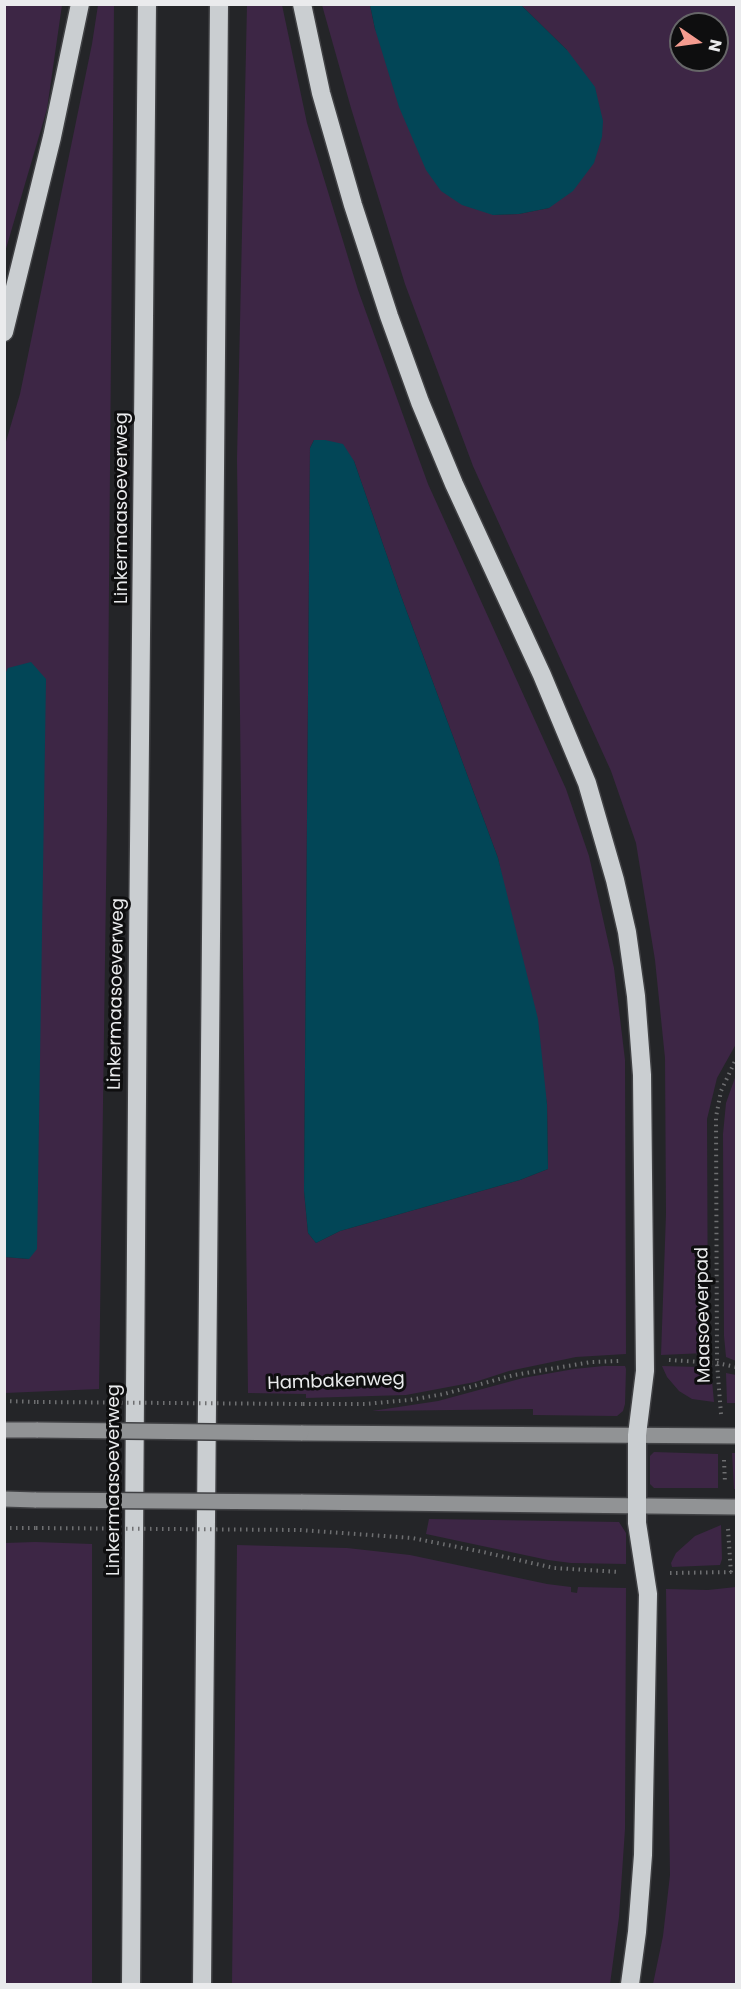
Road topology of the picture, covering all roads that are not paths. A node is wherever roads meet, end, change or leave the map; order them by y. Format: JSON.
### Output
{"nodes":[{"id":1,"x":80,"y":4,"type":"edge"},
{"id":2,"x":147,"y":4,"type":"edge"},
{"id":3,"x":219,"y":4,"type":"edge"},
{"id":4,"x":302,"y":4,"type":"edge"},
{"id":5,"x":4,"y":332,"type":"edge"},
{"id":6,"x":4,"y":1430,"type":"edge"},
{"id":7,"x":637,"y":1435,"type":"junction"},
{"id":8,"x":730,"y":1436,"type":"edge"},
{"id":9,"x":4,"y":1499,"type":"edge"},
{"id":10,"x":637,"y":1506,"type":"junction"},
{"id":11,"x":731,"y":1506,"type":"edge"},
{"id":12,"x":131,"y":1984,"type":"edge"},
{"id":13,"x":202,"y":1984,"type":"edge"},
{"id":14,"x":630,"y":1984,"type":"edge"}],
"edges":[{"from":1,"to":5,"type":"highway"},
{"from":2,"to":12,"type":"highway","name":"Linkermaasoeverweg"},
{"from":3,"to":13,"type":"highway"},
{"from":4,"to":7,"type":"highway"},
{"from":6,"to":7,"type":"main road","bridge":true},
{"from":7,"to":8,"type":"main road"},
{"from":7,"to":10,"type":"highway"},
{"from":9,"to":10,"type":"main road","bridge":true},
{"from":10,"to":11,"type":"main road"},
{"from":10,"to":14,"type":"highway"}]}
